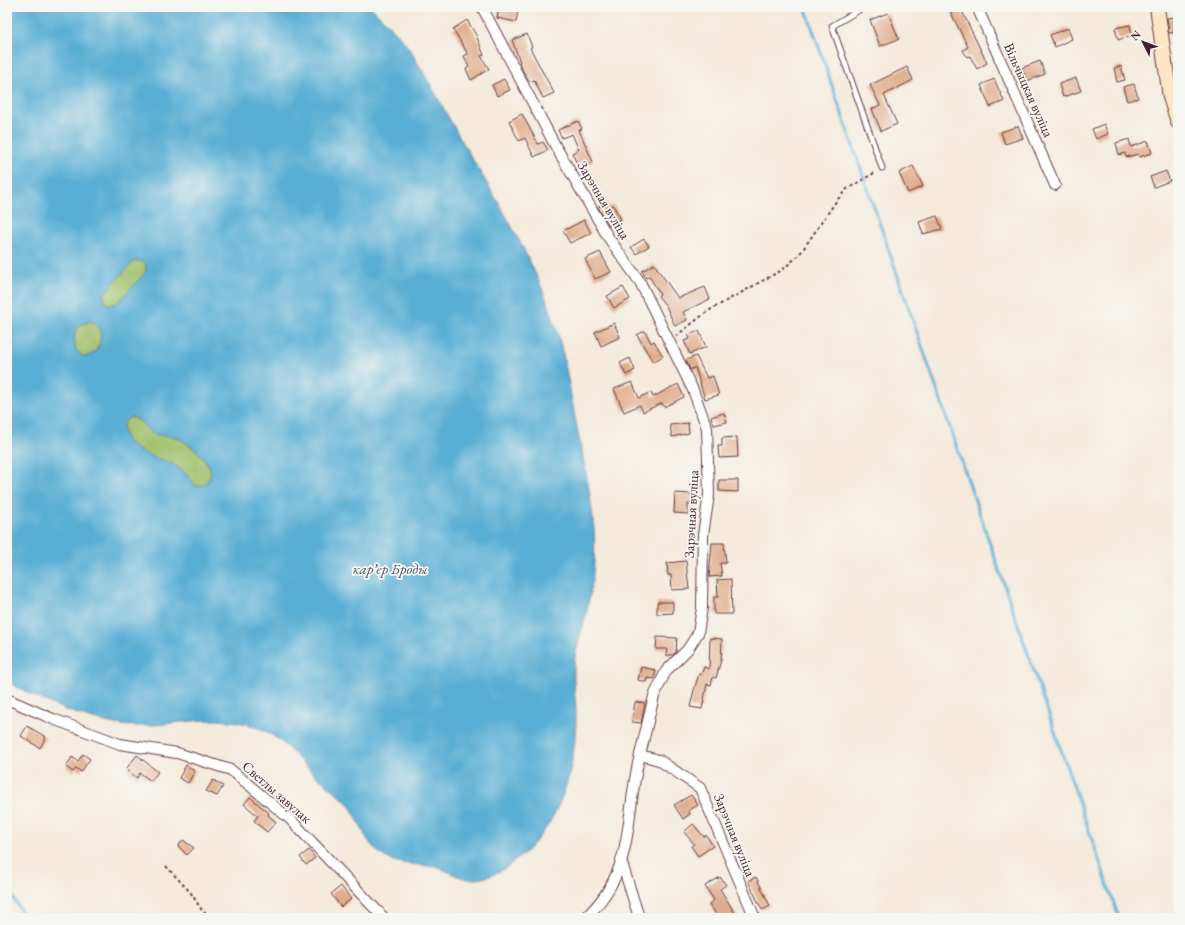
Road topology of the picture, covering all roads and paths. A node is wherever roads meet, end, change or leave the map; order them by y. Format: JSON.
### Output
{"nodes":[{"id":1,"x":482,"y":7,"type":"edge"},
{"id":2,"x":864,"y":7,"type":"edge"},
{"id":3,"x":977,"y":7,"type":"edge"},
{"id":4,"x":1157,"y":7,"type":"edge"},
{"id":5,"x":1178,"y":122,"type":"edge"},
{"id":6,"x":882,"y":168,"type":"dead end"},
{"id":7,"x":870,"y":175,"type":"dead end"},
{"id":8,"x":1055,"y":184,"type":"dead end"},
{"id":9,"x":669,"y":341,"type":"junction"},
{"id":10,"x":7,"y":699,"type":"edge"},
{"id":11,"x":640,"y":755,"type":"junction"},
{"id":12,"x":621,"y":860,"type":"junction"},
{"id":13,"x":166,"y":866,"type":"dead end"},
{"id":14,"x":215,"y":918,"type":"edge"},
{"id":15,"x":384,"y":918,"type":"edge"},
{"id":16,"x":585,"y":918,"type":"edge"},
{"id":17,"x":641,"y":918,"type":"edge"},
{"id":18,"x":755,"y":918,"type":"edge"}],
"edges":[{"from":1,"to":9,"type":"street","name":"Зарэчная вуліца"},
{"from":2,"to":6,"type":"lane"},
{"from":3,"to":8,"type":"street","name":"Вільчыцкая вуліца"},
{"from":4,"to":5,"type":"main road"},
{"from":7,"to":9,"type":"path"},
{"from":9,"to":11,"type":"street","name":"Зарэчная вуліца"},
{"from":10,"to":15,"type":"street","name":"Светлы завулак"},
{"from":11,"to":12,"type":"street"},
{"from":11,"to":18,"type":"street","name":"Зарэчная вуліца"},
{"from":12,"to":16,"type":"street"},
{"from":12,"to":17,"type":"street"},
{"from":13,"to":14,"type":"path"}]}
